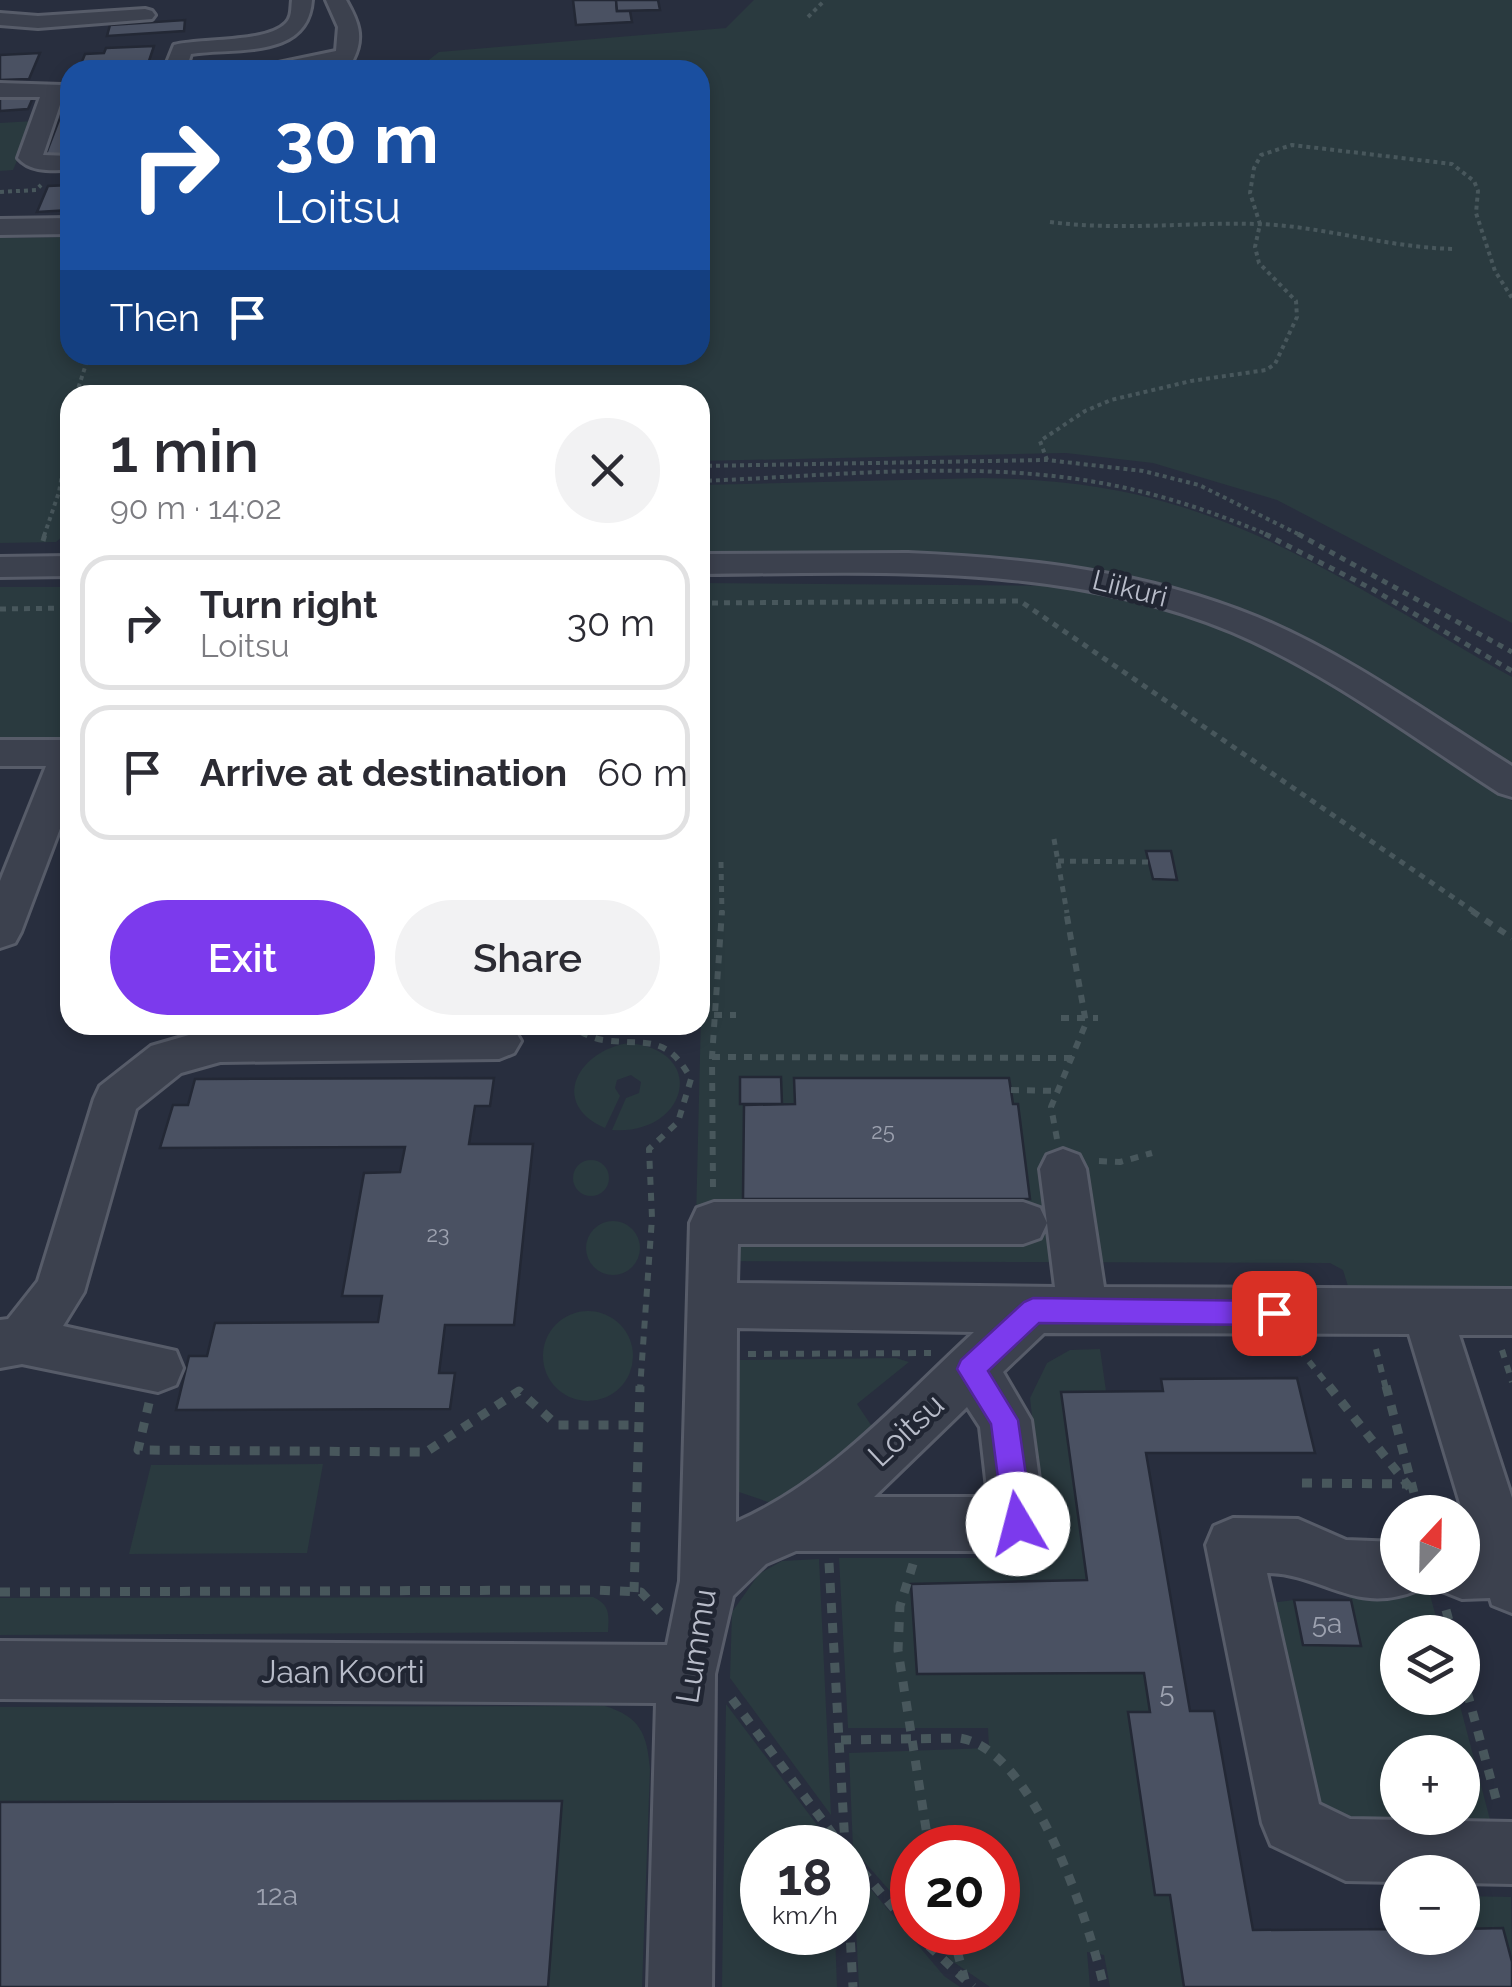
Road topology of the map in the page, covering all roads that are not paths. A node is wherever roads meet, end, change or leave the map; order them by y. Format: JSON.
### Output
{"nodes":[{"id":1,"x":302,"y":0,"type":"edge"},
{"id":2,"x":336,"y":0,"type":"edge"},
{"id":3,"x":146,"y":15,"type":"dead end"},
{"id":4,"x":0,"y":19,"type":"edge"},
{"id":5,"x":179,"y":60,"type":"edge"},
{"id":6,"x":332,"y":60,"type":"edge"},
{"id":7,"x":0,"y":90,"type":"edge"},
{"id":8,"x":60,"y":167,"type":"edge"},
{"id":9,"x":60,"y":226,"type":"edge"},
{"id":10,"x":0,"y":228,"type":"edge"},
{"id":11,"x":710,"y":564,"type":"edge"},
{"id":12,"x":0,"y":566,"type":"edge"},
{"id":13,"x":60,"y":566,"type":"edge"},
{"id":14,"x":0,"y":753,"type":"edge"},
{"id":15,"x":60,"y":753,"type":"edge"},
{"id":16,"x":60,"y":779,"type":"edge"},
{"id":17,"x":1512,"y":784,"type":"edge"},
{"id":18,"x":0,"y":932,"type":"edge"},
{"id":19,"x":499,"y":1041,"type":"dead end"},
{"id":20,"x":1063,"y":1165,"type":"road end"},
{"id":21,"x":1023,"y":1223,"type":"dead end"},
{"id":22,"x":713,"y":1305,"type":"junction"},
{"id":23,"x":1058,"y":1310,"type":"junction"},
{"id":24,"x":1428,"y":1314,"type":"junction"},
{"id":25,"x":1506,"y":1328,"type":"edge"},
{"id":26,"x":11,"y":1342,"type":"edge"},
{"id":27,"x":978,"y":1361,"type":"junction"},
{"id":28,"x":158,"y":1368,"type":"road end"},
{"id":29,"x":795,"y":1524,"type":"junction"},
{"id":30,"x":1380,"y":1569,"type":"edge"},
{"id":31,"x":1494,"y":1575,"type":"edge"},
{"id":32,"x":708,"y":1581,"type":"junction"},
{"id":33,"x":690,"y":1663,"type":"junction"},
{"id":34,"x":0,"y":1670,"type":"edge"},
{"id":35,"x":1512,"y":1853,"type":"edge"},
{"id":36,"x":680,"y":1987,"type":"edge"}],
"edges":[{"from":1,"to":5,"type":"street"},
{"from":2,"to":6,"type":"street"},
{"from":3,"to":4,"type":"street"},
{"from":7,"to":8,"type":"street"},
{"from":9,"to":10,"type":"street"},
{"from":11,"to":17,"type":"street","name":"Liikuri"},
{"from":12,"to":13,"type":"street"},
{"from":14,"to":15,"type":"street"},
{"from":16,"to":18,"type":"street"},
{"from":19,"to":26,"type":"street"},
{"from":20,"to":23,"type":"street"},
{"from":21,"to":22,"type":"street","name":"Lummu"},
{"from":22,"to":23,"type":"street"},
{"from":22,"to":32,"type":"street","name":"Lummu"},
{"from":23,"to":24,"type":"street"},
{"from":23,"to":27,"type":"street","name":"Loitsu"},
{"from":24,"to":25,"type":"street"},
{"from":24,"to":31,"type":"street"},
{"from":26,"to":28,"type":"street"},
{"from":27,"to":29,"type":"street","name":"Loitsu"},
{"from":27,"to":29,"type":"street"},
{"from":29,"to":32,"type":"street","name":"Loitsu"},
{"from":30,"to":35,"type":"street"},
{"from":32,"to":33,"type":"street","name":"Lummu"},
{"from":33,"to":34,"type":"street","name":"Jaan Koorti"},
{"from":33,"to":36,"type":"street","name":"Lummu"}]}
